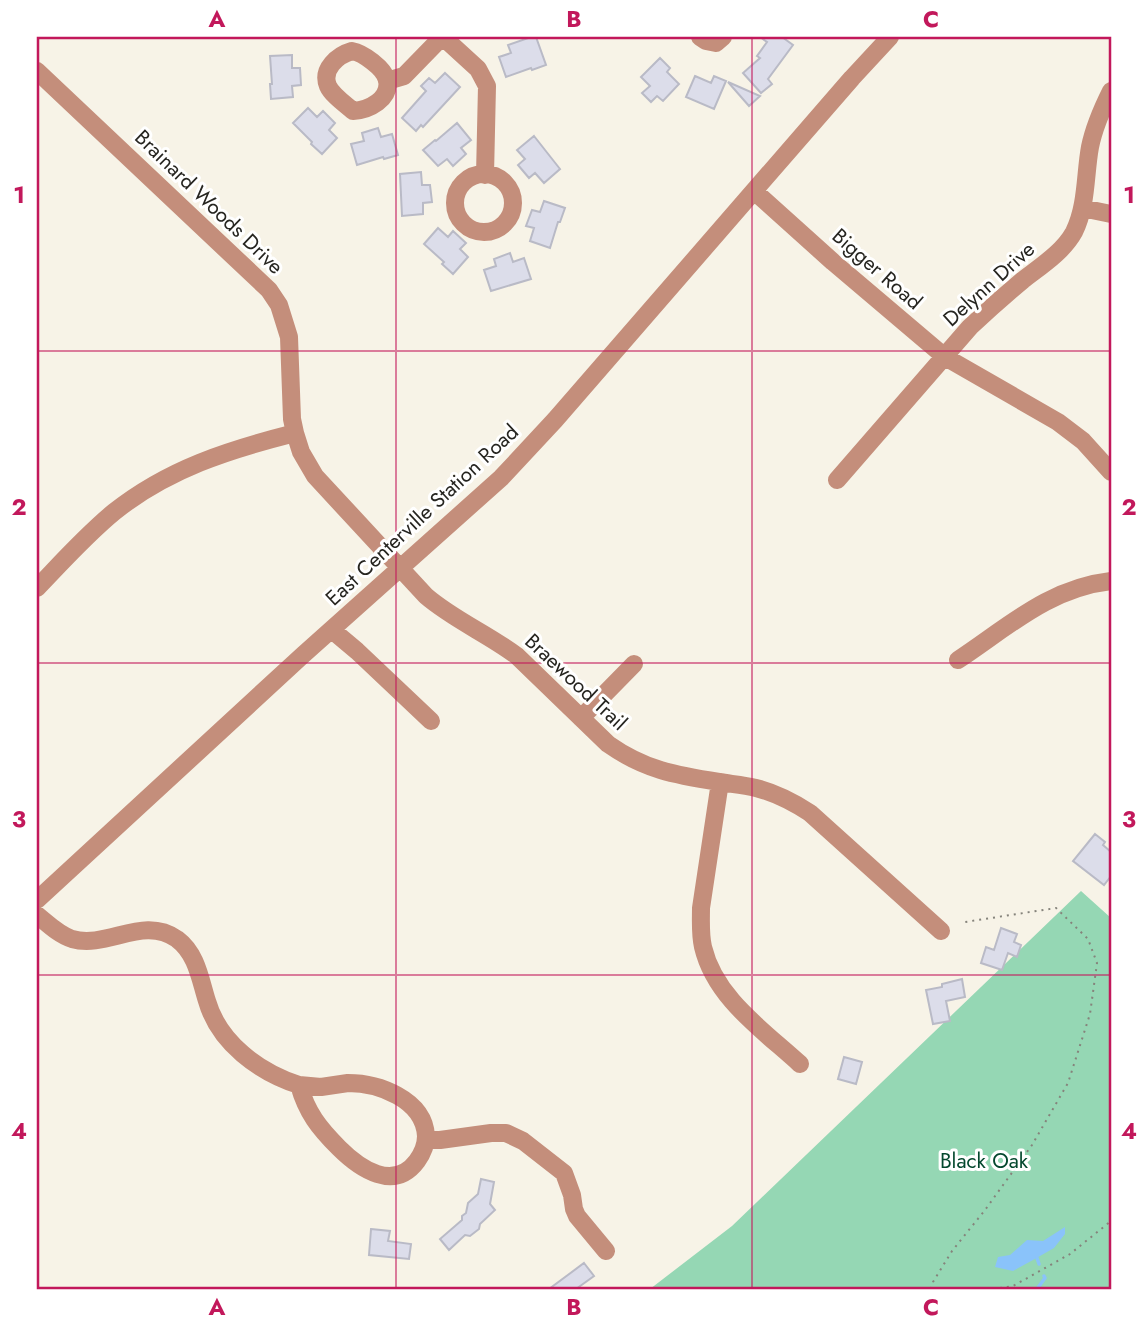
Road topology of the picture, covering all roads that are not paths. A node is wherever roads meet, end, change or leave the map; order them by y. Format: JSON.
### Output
{"nodes":[{"id":1,"x":442,"y":37,"type":"edge"},
{"id":2,"x":700,"y":37,"type":"edge"},
{"id":3,"x":723,"y":37,"type":"edge"},
{"id":4,"x":890,"y":37,"type":"edge"},
{"id":5,"x":37,"y":71,"type":"edge"},
{"id":6,"x":387,"y":81,"type":"dead end"},
{"id":7,"x":1111,"y":91,"type":"edge"},
{"id":8,"x":485,"y":175,"type":"dead end"},
{"id":9,"x":754,"y":191,"type":"junction"},
{"id":10,"x":1082,"y":208,"type":"junction"},
{"id":11,"x":1111,"y":214,"type":"edge"},
{"id":12,"x":945,"y":357,"type":"junction"},
{"id":13,"x":295,"y":433,"type":"junction"},
{"id":14,"x":1111,"y":472,"type":"edge"},
{"id":15,"x":837,"y":480,"type":"dead end"},
{"id":16,"x":400,"y":569,"type":"junction"},
{"id":17,"x":1111,"y":581,"type":"edge"},
{"id":18,"x":37,"y":588,"type":"edge"},
{"id":19,"x":332,"y":630,"type":"junction"},
{"id":20,"x":958,"y":660,"type":"dead end"},
{"id":21,"x":634,"y":664,"type":"dead end"},
{"id":22,"x":581,"y":719,"type":"junction"},
{"id":23,"x":431,"y":721,"type":"dead end"},
{"id":24,"x":720,"y":782,"type":"junction"},
{"id":25,"x":37,"y":900,"type":"edge"},
{"id":26,"x":37,"y":915,"type":"edge"},
{"id":27,"x":941,"y":932,"type":"dead end"},
{"id":28,"x":800,"y":1064,"type":"dead end"},
{"id":29,"x":299,"y":1085,"type":"junction"},
{"id":30,"x":426,"y":1139,"type":"junction"},
{"id":31,"x":606,"y":1251,"type":"dead end"}],
"edges":[{"from":1,"to":6,"type":"street"},
{"from":1,"to":8,"type":"street"},
{"from":2,"to":3,"type":"street"},
{"from":4,"to":9,"type":"street","name":"East Centerville Station Road"},
{"from":5,"to":13,"type":"street","name":"Brainard Woods Drive"},
{"from":7,"to":10,"type":"street","name":"Delynn Drive"},
{"from":9,"to":12,"type":"street","name":"Bigger Road"},
{"from":9,"to":16,"type":"street","name":"East Centerville Station Road"},
{"from":10,"to":11,"type":"street"},
{"from":10,"to":12,"type":"street","name":"Delynn Drive"},
{"from":12,"to":14,"type":"street","name":"Bigger Road"},
{"from":12,"to":15,"type":"street","name":"Delynn Drive"},
{"from":13,"to":16,"type":"street","name":"Brainard Woods Drive"},
{"from":13,"to":18,"type":"street"},
{"from":16,"to":19,"type":"street","name":"East Centerville Station Road"},
{"from":16,"to":22,"type":"street","name":"Braewood Trail"},
{"from":17,"to":20,"type":"street"},
{"from":19,"to":23,"type":"street"},
{"from":19,"to":25,"type":"street","name":"East Centerville Station Road"},
{"from":21,"to":22,"type":"street"},
{"from":22,"to":24,"type":"street","name":"Braewood Trail"},
{"from":24,"to":27,"type":"street","name":"Braewood Trail"},
{"from":24,"to":28,"type":"street"},
{"from":26,"to":29,"type":"street"},
{"from":29,"to":30,"type":"street"},
{"from":29,"to":30,"type":"street"},
{"from":30,"to":31,"type":"street"}]}
